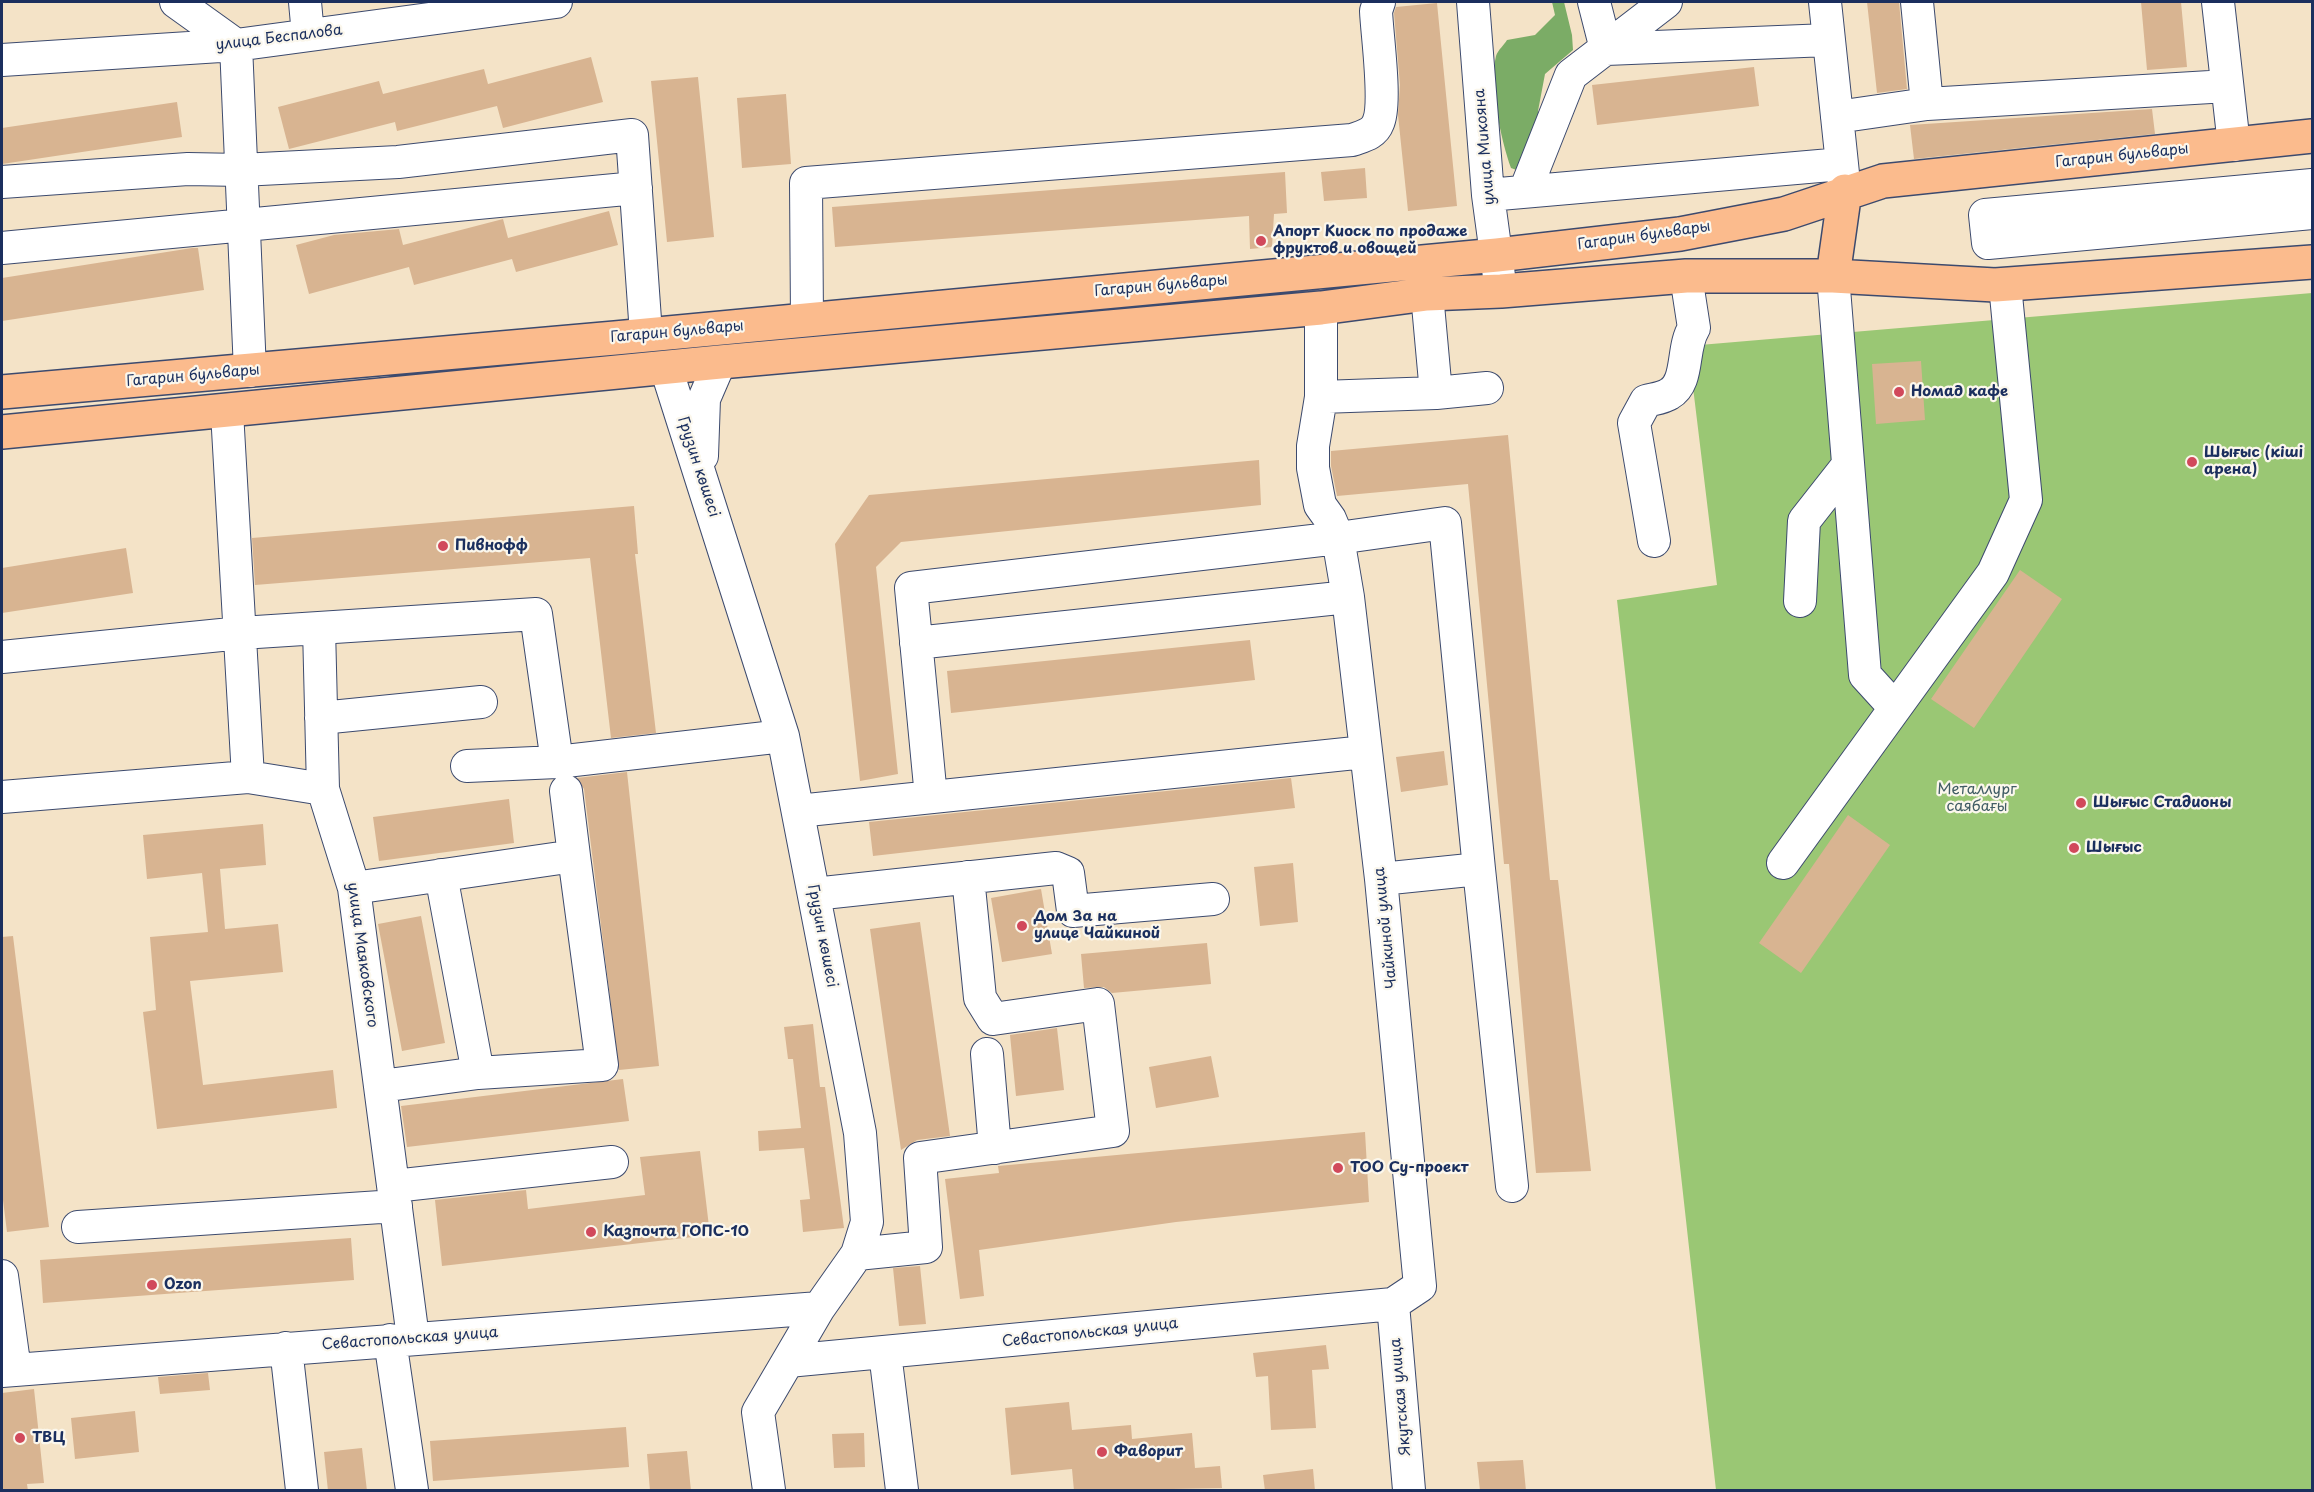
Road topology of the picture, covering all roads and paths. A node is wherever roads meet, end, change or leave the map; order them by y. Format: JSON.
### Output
{"nodes":[{"id":1,"x":176,"y":2,"type":"edge"},
{"id":2,"x":305,"y":2,"type":"edge"},
{"id":3,"x":556,"y":2,"type":"edge"},
{"id":4,"x":1379,"y":2,"type":"edge"},
{"id":5,"x":1473,"y":2,"type":"edge"},
{"id":6,"x":1594,"y":2,"type":"edge"},
{"id":7,"x":1666,"y":2,"type":"edge"},
{"id":8,"x":1825,"y":2,"type":"edge"},
{"id":9,"x":1917,"y":2,"type":"edge"},
{"id":10,"x":2218,"y":2,"type":"edge"},
{"id":11,"x":521,"y":4,"type":"edge"},
{"id":12,"x":351,"y":15,"type":"edge"},
{"id":13,"x":308,"y":35,"type":"junction"},
{"id":14,"x":1828,"y":40,"type":"junction"},
{"id":15,"x":236,"y":45,"type":"junction"},
{"id":16,"x":1606,"y":49,"type":"junction"},
{"id":17,"x":2,"y":60,"type":"edge"},
{"id":18,"x":2228,"y":86,"type":"junction"},
{"id":19,"x":1927,"y":104,"type":"junction"},
{"id":20,"x":1837,"y":117,"type":"junction"},
{"id":21,"x":2313,"y":136,"type":"edge"},
{"id":22,"x":2234,"y":145,"type":"junction"},
{"id":23,"x":241,"y":170,"type":"junction"},
{"id":24,"x":1843,"y":178,"type":"junction"},
{"id":25,"x":2,"y":182,"type":"edge"},
{"id":26,"x":2313,"y":185,"type":"edge"},
{"id":27,"x":636,"y":188,"type":"junction"},
{"id":28,"x":1525,"y":191,"type":"junction"},
{"id":29,"x":1488,"y":195,"type":"junction"},
{"id":30,"x":2276,"y":202,"type":"junction"},
{"id":31,"x":2313,"y":213,"type":"edge"},
{"id":32,"x":244,"y":225,"type":"junction"},
{"id":33,"x":2,"y":248,"type":"edge"},
{"id":34,"x":1497,"y":255,"type":"junction"},
{"id":35,"x":2313,"y":262,"type":"edge"},
{"id":36,"x":1686,"y":276,"type":"junction"},
{"id":37,"x":1833,"y":276,"type":"junction"},
{"id":38,"x":2005,"y":285,"type":"junction"},
{"id":39,"x":1501,"y":291,"type":"junction"},
{"id":40,"x":1426,"y":294,"type":"junction"},
{"id":41,"x":1322,"y":308,"type":"junction"},
{"id":42,"x":807,"y":320,"type":"junction"},
{"id":43,"x":652,"y":334,"type":"junction"},
{"id":44,"x":720,"y":362,"type":"junction"},
{"id":45,"x":666,"y":368,"type":"junction"},
{"id":46,"x":250,"y":371,"type":"junction"},
{"id":47,"x":1487,"y":388,"type":"dead end"},
{"id":48,"x":2,"y":392,"type":"edge"},
{"id":49,"x":1436,"y":393,"type":"junction"},
{"id":50,"x":1321,"y":398,"type":"junction"},
{"id":51,"x":228,"y":412,"type":"junction"},
{"id":52,"x":2,"y":432,"type":"edge"},
{"id":53,"x":1848,"y":465,"type":"junction"},
{"id":54,"x":702,"y":478,"type":"junction"},
{"id":55,"x":1338,"y":538,"type":"junction"},
{"id":56,"x":1654,"y":541,"type":"dead end"},
{"id":57,"x":1348,"y":597,"type":"junction"},
{"id":58,"x":1800,"y":601,"type":"dead end"},
{"id":59,"x":319,"y":628,"type":"junction"},
{"id":60,"x":241,"y":633,"type":"junction"},
{"id":61,"x":916,"y":643,"type":"junction"},
{"id":62,"x":2,"y":657,"type":"edge"},
{"id":63,"x":481,"y":702,"type":"dead end"},
{"id":64,"x":1895,"y":708,"type":"junction"},
{"id":65,"x":321,"y":718,"type":"junction"},
{"id":66,"x":783,"y":736,"type":"junction"},
{"id":67,"x":1365,"y":752,"type":"junction"},
{"id":68,"x":467,"y":766,"type":"dead end"},
{"id":69,"x":248,"y":777,"type":"junction"},
{"id":70,"x":562,"y":777,"type":"junction"},
{"id":71,"x":323,"y":789,"type":"junction"},
{"id":72,"x":2,"y":796,"type":"edge"},
{"id":73,"x":931,"y":797,"type":"junction"},
{"id":74,"x":798,"y":811,"type":"junction"},
{"id":75,"x":573,"y":856,"type":"junction"},
{"id":76,"x":1782,"y":863,"type":"dead end"},
{"id":77,"x":1479,"y":869,"type":"junction"},
{"id":78,"x":441,"y":875,"type":"junction"},
{"id":79,"x":968,"y":877,"type":"junction"},
{"id":80,"x":1381,"y":879,"type":"junction"},
{"id":81,"x":354,"y":888,"type":"junction"},
{"id":82,"x":814,"y":894,"type":"junction"},
{"id":83,"x":1213,"y":899,"type":"dead end"},
{"id":84,"x":987,"y":1054,"type":"dead end"},
{"id":85,"x":478,"y":1073,"type":"junction"},
{"id":86,"x":381,"y":1086,"type":"junction"},
{"id":87,"x":994,"y":1148,"type":"junction"},
{"id":88,"x":612,"y":1162,"type":"dead end"},
{"id":89,"x":1512,"y":1186,"type":"dead end"},
{"id":90,"x":395,"y":1196,"type":"junction"},
{"id":91,"x":78,"y":1227,"type":"dead end"},
{"id":92,"x":857,"y":1254,"type":"junction"},
{"id":93,"x":2,"y":1276,"type":"edge"},
{"id":94,"x":1393,"y":1304,"type":"junction"},
{"id":95,"x":819,"y":1308,"type":"junction"},
{"id":96,"x":402,"y":1339,"type":"junction"},
{"id":97,"x":286,"y":1348,"type":"junction"},
{"id":98,"x":885,"y":1353,"type":"junction"},
{"id":99,"x":788,"y":1361,"type":"junction"},
{"id":100,"x":8,"y":1371,"type":"edge"},
{"id":101,"x":302,"y":1491,"type":"edge"},
{"id":102,"x":412,"y":1491,"type":"edge"},
{"id":103,"x":769,"y":1491,"type":"edge"},
{"id":104,"x":902,"y":1491,"type":"edge"},
{"id":105,"x":1409,"y":1491,"type":"edge"}],
"edges":[{"from":1,"to":15,"type":"street"},
{"from":2,"to":13,"type":"street"},
{"from":3,"to":11,"type":"street","name":"улица Беспалова"},
{"from":4,"to":42,"type":"street"},
{"from":5,"to":29,"type":"street","name":"улица Микояна"},
{"from":6,"to":16,"type":"street"},
{"from":7,"to":16,"type":"street"},
{"from":8,"to":14,"type":"street"},
{"from":9,"to":19,"type":"street"},
{"from":10,"to":18,"type":"street"},
{"from":11,"to":12,"type":"street","name":"улица Беспалова"},
{"from":12,"to":13,"type":"street","name":"улица Беспалова"},
{"from":13,"to":15,"type":"street","name":"улица Беспалова"},
{"from":14,"to":16,"type":"street"},
{"from":14,"to":20,"type":"street"},
{"from":15,"to":17,"type":"street","name":"улица Беспалова"},
{"from":15,"to":23,"type":"street"},
{"from":16,"to":28,"type":"street"},
{"from":18,"to":19,"type":"street"},
{"from":18,"to":22,"type":"street"},
{"from":19,"to":20,"type":"street"},
{"from":20,"to":24,"type":"street"},
{"from":21,"to":22,"type":"main road","name":"Гагарин бульвары"},
{"from":22,"to":24,"type":"main road","name":"Гагарин бульвары"},
{"from":23,"to":25,"type":"street"},
{"from":23,"to":27,"type":"street"},
{"from":23,"to":32,"type":"street"},
{"from":24,"to":28,"type":"street"},
{"from":24,"to":34,"type":"main road","name":"Гагарин бульвары"},
{"from":24,"to":37,"type":"main road"},
{"from":26,"to":30,"type":"street"},
{"from":27,"to":32,"type":"street"},
{"from":27,"to":43,"type":"street"},
{"from":28,"to":29,"type":"street"},
{"from":29,"to":34,"type":"street","name":"улица Микояна"},
{"from":30,"to":30,"type":"street"},
{"from":30,"to":31,"type":"street"},
{"from":32,"to":33,"type":"street"},
{"from":32,"to":46,"type":"street"},
{"from":34,"to":39,"type":"street","name":"улица Микояна"},
{"from":34,"to":42,"type":"main road","name":"Гагарин бульвары"},
{"from":35,"to":38,"type":"main road"},
{"from":36,"to":37,"type":"main road"},
{"from":36,"to":39,"type":"main road"},
{"from":36,"to":56,"type":"street"},
{"from":37,"to":38,"type":"main road"},
{"from":37,"to":53,"type":"street"},
{"from":38,"to":64,"type":"street"},
{"from":39,"to":40,"type":"main road"},
{"from":40,"to":41,"type":"main road"},
{"from":40,"to":49,"type":"street"},
{"from":41,"to":44,"type":"main road"},
{"from":41,"to":50,"type":"street","name":"Чайкиной улица"},
{"from":42,"to":43,"type":"main road","name":"Гагарин бульвары"},
{"from":43,"to":45,"type":"main road"},
{"from":43,"to":46,"type":"main road","name":"Гагарин бульвары"},
{"from":44,"to":45,"type":"main road"},
{"from":44,"to":54,"type":"street"},
{"from":45,"to":51,"type":"main road"},
{"from":45,"to":54,"type":"street","name":"Грузин көшесі"},
{"from":46,"to":48,"type":"main road","name":"Гагарин бульвары"},
{"from":47,"to":49,"type":"street"},
{"from":49,"to":50,"type":"street"},
{"from":50,"to":55,"type":"street","name":"Чайкиной улица"},
{"from":51,"to":52,"type":"main road"},
{"from":51,"to":60,"type":"street"},
{"from":53,"to":58,"type":"street"},
{"from":53,"to":64,"type":"street"},
{"from":54,"to":66,"type":"street","name":"Грузин көшесі"},
{"from":55,"to":57,"type":"street","name":"Чайкиной улица"},
{"from":55,"to":61,"type":"street"},
{"from":55,"to":77,"type":"street"},
{"from":57,"to":61,"type":"street"},
{"from":57,"to":67,"type":"street","name":"Чайкиной улица"},
{"from":59,"to":60,"type":"street"},
{"from":59,"to":65,"type":"street","name":"улица Маяковского"},
{"from":59,"to":70,"type":"street"},
{"from":60,"to":62,"type":"street"},
{"from":60,"to":69,"type":"street"},
{"from":61,"to":73,"type":"street"},
{"from":63,"to":65,"type":"street"},
{"from":64,"to":76,"type":"street"},
{"from":65,"to":71,"type":"street","name":"улица Маяковского"},
{"from":66,"to":70,"type":"street"},
{"from":66,"to":74,"type":"street","name":"Грузин көшесі"},
{"from":67,"to":73,"type":"street"},
{"from":67,"to":80,"type":"street","name":"Чайкиной улица"},
{"from":68,"to":70,"type":"street"},
{"from":69,"to":71,"type":"street"},
{"from":69,"to":72,"type":"street"},
{"from":70,"to":75,"type":"street"},
{"from":71,"to":81,"type":"street","name":"улица Маяковского"},
{"from":73,"to":74,"type":"street"},
{"from":74,"to":82,"type":"street","name":"Грузин көшесі"},
{"from":75,"to":78,"type":"street"},
{"from":75,"to":85,"type":"street"},
{"from":77,"to":80,"type":"street"},
{"from":77,"to":89,"type":"street"},
{"from":78,"to":81,"type":"street"},
{"from":78,"to":85,"type":"street"},
{"from":79,"to":82,"type":"street"},
{"from":79,"to":83,"type":"street"},
{"from":79,"to":87,"type":"street"},
{"from":80,"to":94,"type":"street","name":"Чайкиной улица"},
{"from":81,"to":86,"type":"street","name":"улица Маяковского"},
{"from":82,"to":92,"type":"street","name":"Грузин көшесі"},
{"from":84,"to":87,"type":"street"},
{"from":85,"to":86,"type":"street"},
{"from":86,"to":90,"type":"street","name":"улица Маяковского"},
{"from":87,"to":92,"type":"street"},
{"from":88,"to":90,"type":"street"},
{"from":90,"to":91,"type":"street"},
{"from":90,"to":96,"type":"street","name":"улица Маяковского"},
{"from":92,"to":95,"type":"street","name":"Грузин көшесі"},
{"from":93,"to":100,"type":"street"},
{"from":94,"to":98,"type":"street","name":"Севастопольская улица"},
{"from":94,"to":105,"type":"street","name":"Якутская улица"},
{"from":95,"to":96,"type":"street","name":"Севастопольская улица"},
{"from":95,"to":99,"type":"street","name":"Грузин көшесі"},
{"from":96,"to":97,"type":"street","name":"Севастопольская улица"},
{"from":96,"to":102,"type":"street","name":"улица Маяковского"},
{"from":97,"to":100,"type":"street","name":"Севастопольская улица"},
{"from":97,"to":101,"type":"street"},
{"from":98,"to":99,"type":"street","name":"Севастопольская улица"},
{"from":98,"to":104,"type":"street"},
{"from":99,"to":103,"type":"street","name":"Грузин көшесі"}]}
